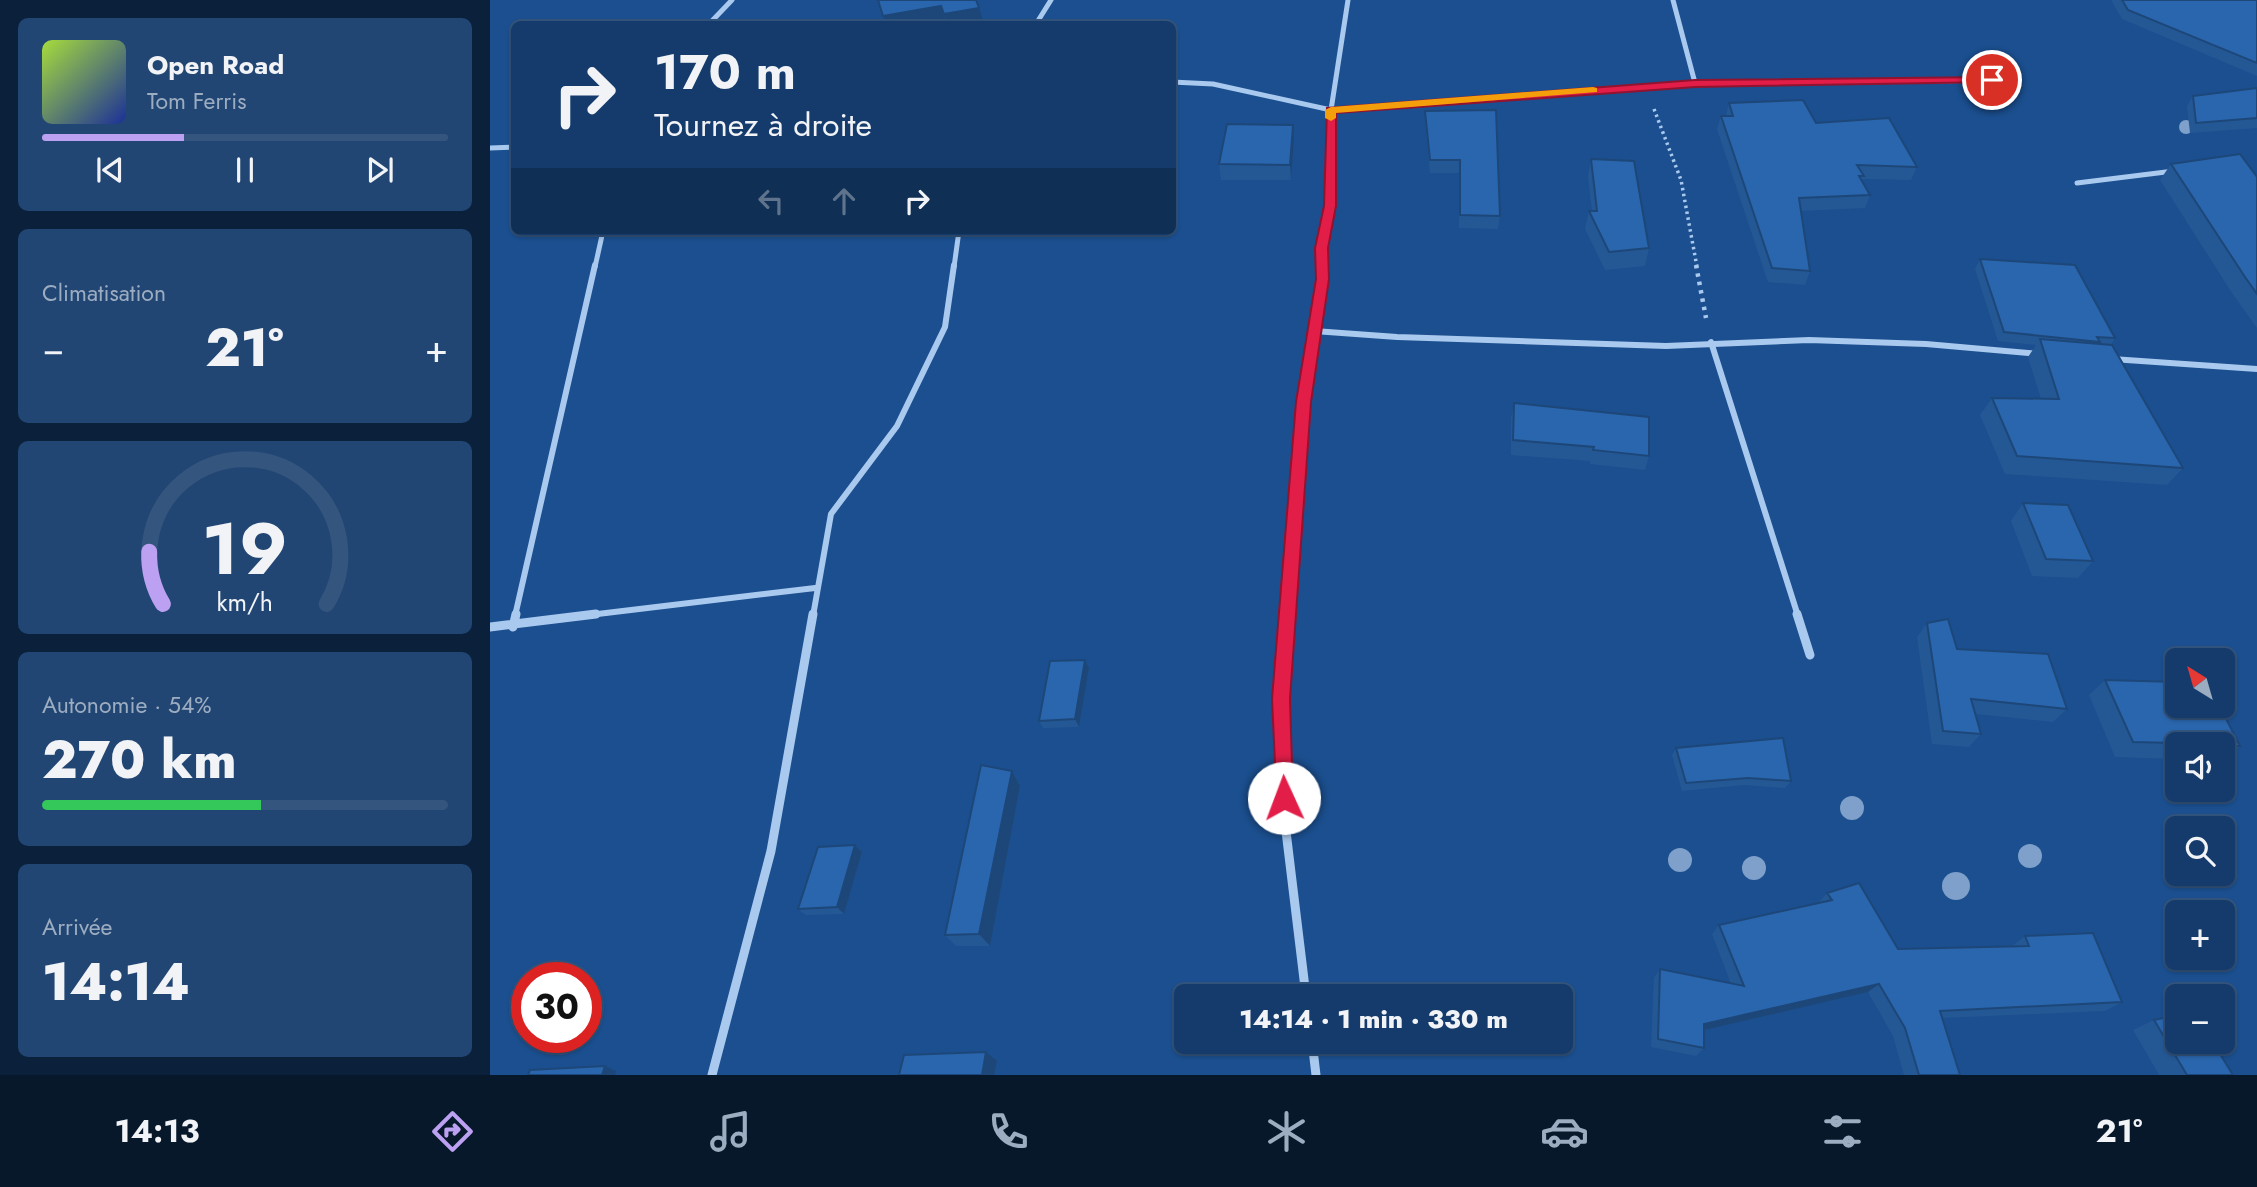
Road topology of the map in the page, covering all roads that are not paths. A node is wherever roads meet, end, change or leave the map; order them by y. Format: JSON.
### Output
{"nodes":[{"id":1,"x":732,"y":0,"type":"edge"},
{"id":2,"x":1051,"y":0,"type":"edge"},
{"id":3,"x":1348,"y":0,"type":"edge"},
{"id":4,"x":1673,"y":0,"type":"edge"},
{"id":5,"x":712,"y":21,"type":"edge"},
{"id":6,"x":1038,"y":21,"type":"edge"},
{"id":7,"x":2019,"y":80,"type":"dead end"},
{"id":8,"x":1176,"y":82,"type":"edge"},
{"id":9,"x":1695,"y":83,"type":"junction"},
{"id":10,"x":1331,"y":110,"type":"junction"},
{"id":11,"x":511,"y":147,"type":"edge"},
{"id":12,"x":490,"y":148,"type":"edge"},
{"id":13,"x":2180,"y":171,"type":"edge"},
{"id":14,"x":2077,"y":183,"type":"dead end"},
{"id":15,"x":602,"y":235,"type":"edge"},
{"id":16,"x":958,"y":235,"type":"edge"},
{"id":17,"x":1314,"y":331,"type":"junction"},
{"id":18,"x":1711,"y":342,"type":"junction"},
{"id":19,"x":2051,"y":355,"type":"edge"},
{"id":20,"x":2106,"y":359,"type":"edge"},
{"id":21,"x":2257,"y":369,"type":"edge"},
{"id":22,"x":816,"y":589,"type":"junction"},
{"id":23,"x":513,"y":626,"type":"junction"},
{"id":24,"x":490,"y":627,"type":"edge"},
{"id":25,"x":1811,"y":655,"type":"dead end"},
{"id":26,"x":1305,"y":984,"type":"edge"},
{"id":27,"x":1314,"y":1054,"type":"edge"},
{"id":28,"x":712,"y":1075,"type":"edge"},
{"id":29,"x":1316,"y":1075,"type":"edge"}],
"edges":[{"from":1,"to":5,"type":"street"},
{"from":2,"to":6,"type":"street"},
{"from":3,"to":10,"type":"street"},
{"from":4,"to":9,"type":"street"},
{"from":7,"to":9,"type":"street"},
{"from":8,"to":10,"type":"street"},
{"from":9,"to":10,"type":"street"},
{"from":10,"to":17,"type":"street"},
{"from":11,"to":12,"type":"street"},
{"from":13,"to":14,"type":"street"},
{"from":15,"to":23,"type":"street"},
{"from":16,"to":22,"type":"street"},
{"from":17,"to":18,"type":"street"},
{"from":17,"to":26,"type":"street"},
{"from":18,"to":19,"type":"street"},
{"from":18,"to":25,"type":"street"},
{"from":20,"to":21,"type":"street"},
{"from":22,"to":23,"type":"street"},
{"from":22,"to":28,"type":"street"},
{"from":23,"to":24,"type":"street"},
{"from":27,"to":29,"type":"street"}]}
